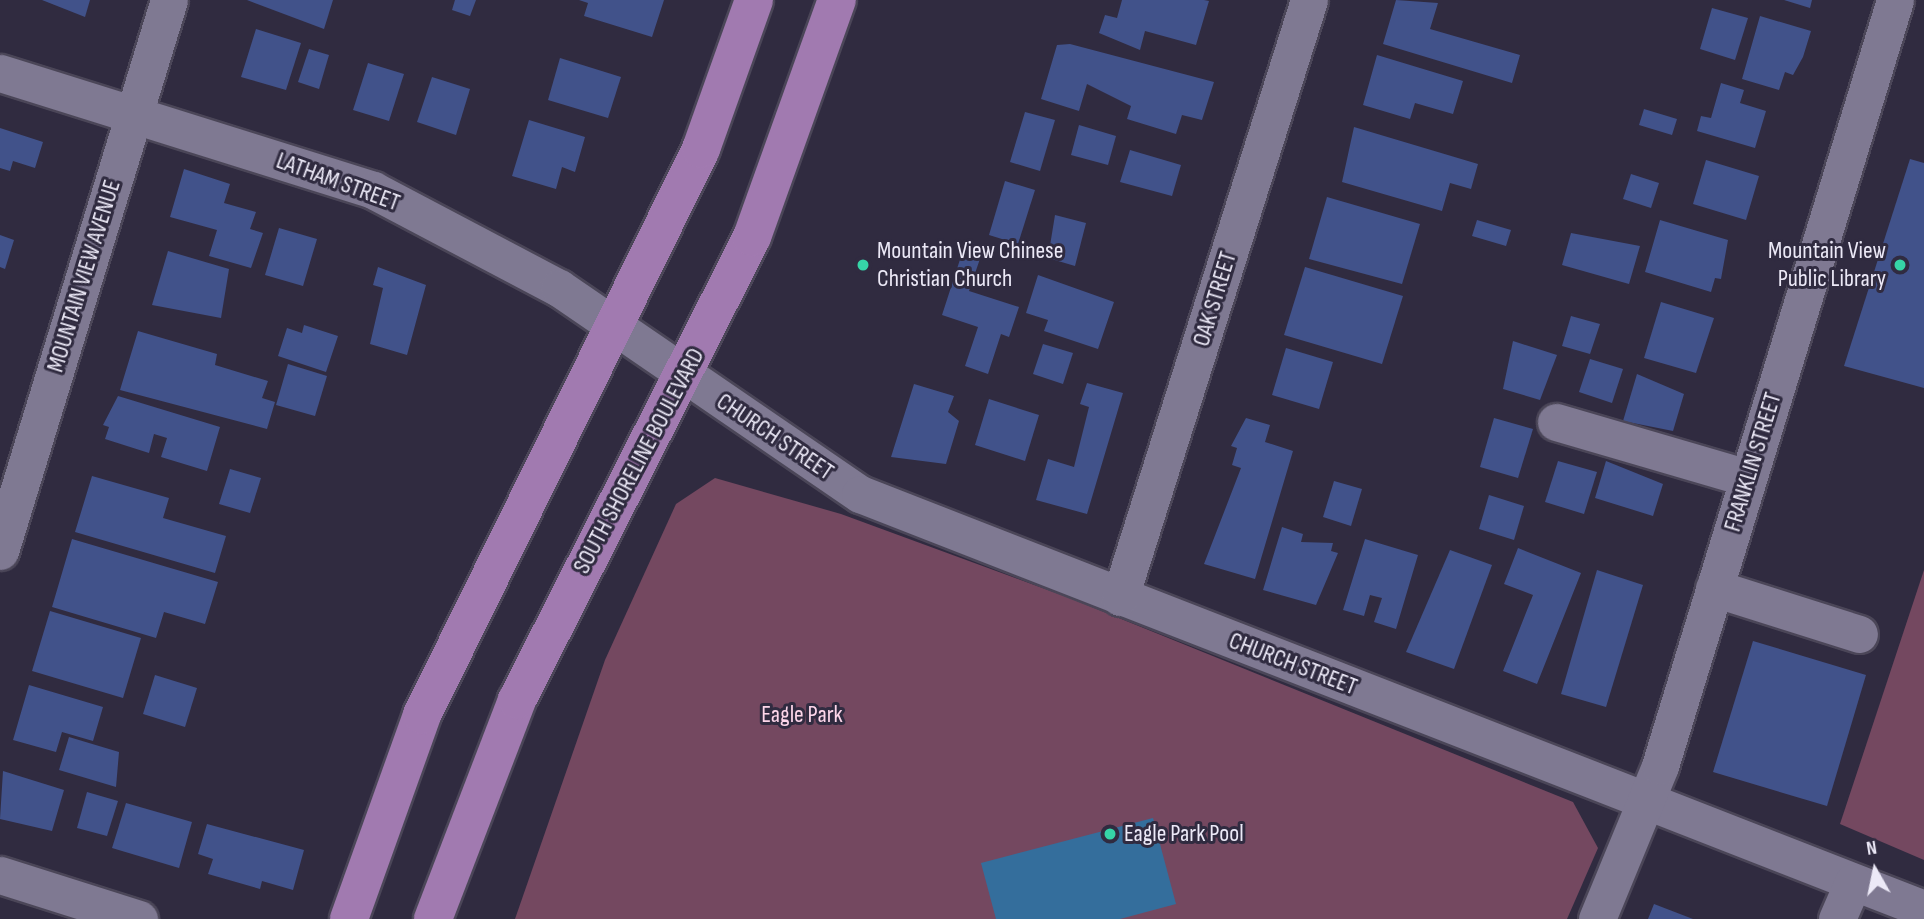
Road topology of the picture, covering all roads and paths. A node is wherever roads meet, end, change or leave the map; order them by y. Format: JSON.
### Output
{"nodes":[{"id":1,"x":169,"y":0,"type":"edge"},
{"id":2,"x":754,"y":0,"type":"edge"},
{"id":3,"x":837,"y":0,"type":"edge"},
{"id":4,"x":1309,"y":0,"type":"edge"},
{"id":5,"x":1895,"y":0,"type":"edge"},
{"id":6,"x":0,"y":73,"type":"edge"},
{"id":7,"x":133,"y":116,"type":"junction"},
{"id":8,"x":617,"y":330,"type":"junction"},
{"id":9,"x":684,"y":375,"type":"junction"},
{"id":10,"x":1556,"y":422,"type":"dead end"},
{"id":11,"x":1748,"y":478,"type":"junction"},
{"id":12,"x":0,"y":551,"type":"edge"},
{"id":13,"x":1714,"y":588,"type":"junction"},
{"id":14,"x":1120,"y":597,"type":"junction"},
{"id":15,"x":1859,"y":634,"type":"dead end"},
{"id":16,"x":1647,"y":803,"type":"junction"},
{"id":17,"x":0,"y":875,"type":"edge"},
{"id":18,"x":1853,"y":882,"type":"junction"},
{"id":19,"x":1924,"y":909,"type":"edge"},
{"id":20,"x":139,"y":919,"type":"edge"},
{"id":21,"x":349,"y":919,"type":"edge"},
{"id":22,"x":433,"y":919,"type":"edge"},
{"id":23,"x":1597,"y":919,"type":"edge"},
{"id":24,"x":1837,"y":919,"type":"edge"}],
"edges":[{"from":1,"to":7,"type":"street","name":"MOUNTAIN VIEW AVENUE"},
{"from":2,"to":8,"type":"main road"},
{"from":3,"to":9,"type":"main road","name":"SOUTH SHORELINE BOULEVARD"},
{"from":4,"to":14,"type":"street","name":"OAK STREET"},
{"from":5,"to":11,"type":"street","name":"FRANKLIN STREET"},
{"from":6,"to":7,"type":"street","name":"LATHAM STREET"},
{"from":7,"to":8,"type":"street","name":"LATHAM STREET"},
{"from":7,"to":12,"type":"street","name":"MOUNTAIN VIEW AVENUE"},
{"from":8,"to":9,"type":"street","name":"LATHAM STREET"},
{"from":8,"to":21,"type":"main road"},
{"from":9,"to":14,"type":"street","name":"CHURCH STREET"},
{"from":9,"to":22,"type":"main road","name":"SOUTH SHORELINE BOULEVARD"},
{"from":10,"to":11,"type":"street"},
{"from":11,"to":13,"type":"street","name":"FRANKLIN STREET"},
{"from":13,"to":15,"type":"street"},
{"from":13,"to":16,"type":"street","name":"FRANKLIN STREET"},
{"from":14,"to":16,"type":"street","name":"CHURCH STREET"},
{"from":16,"to":18,"type":"street","name":"CHURCH STREET"},
{"from":16,"to":23,"type":"street","name":"FRANKLIN STREET"},
{"from":17,"to":20,"type":"street"},
{"from":18,"to":19,"type":"street","name":"CHURCH STREET"},
{"from":18,"to":24,"type":"street"}]}
